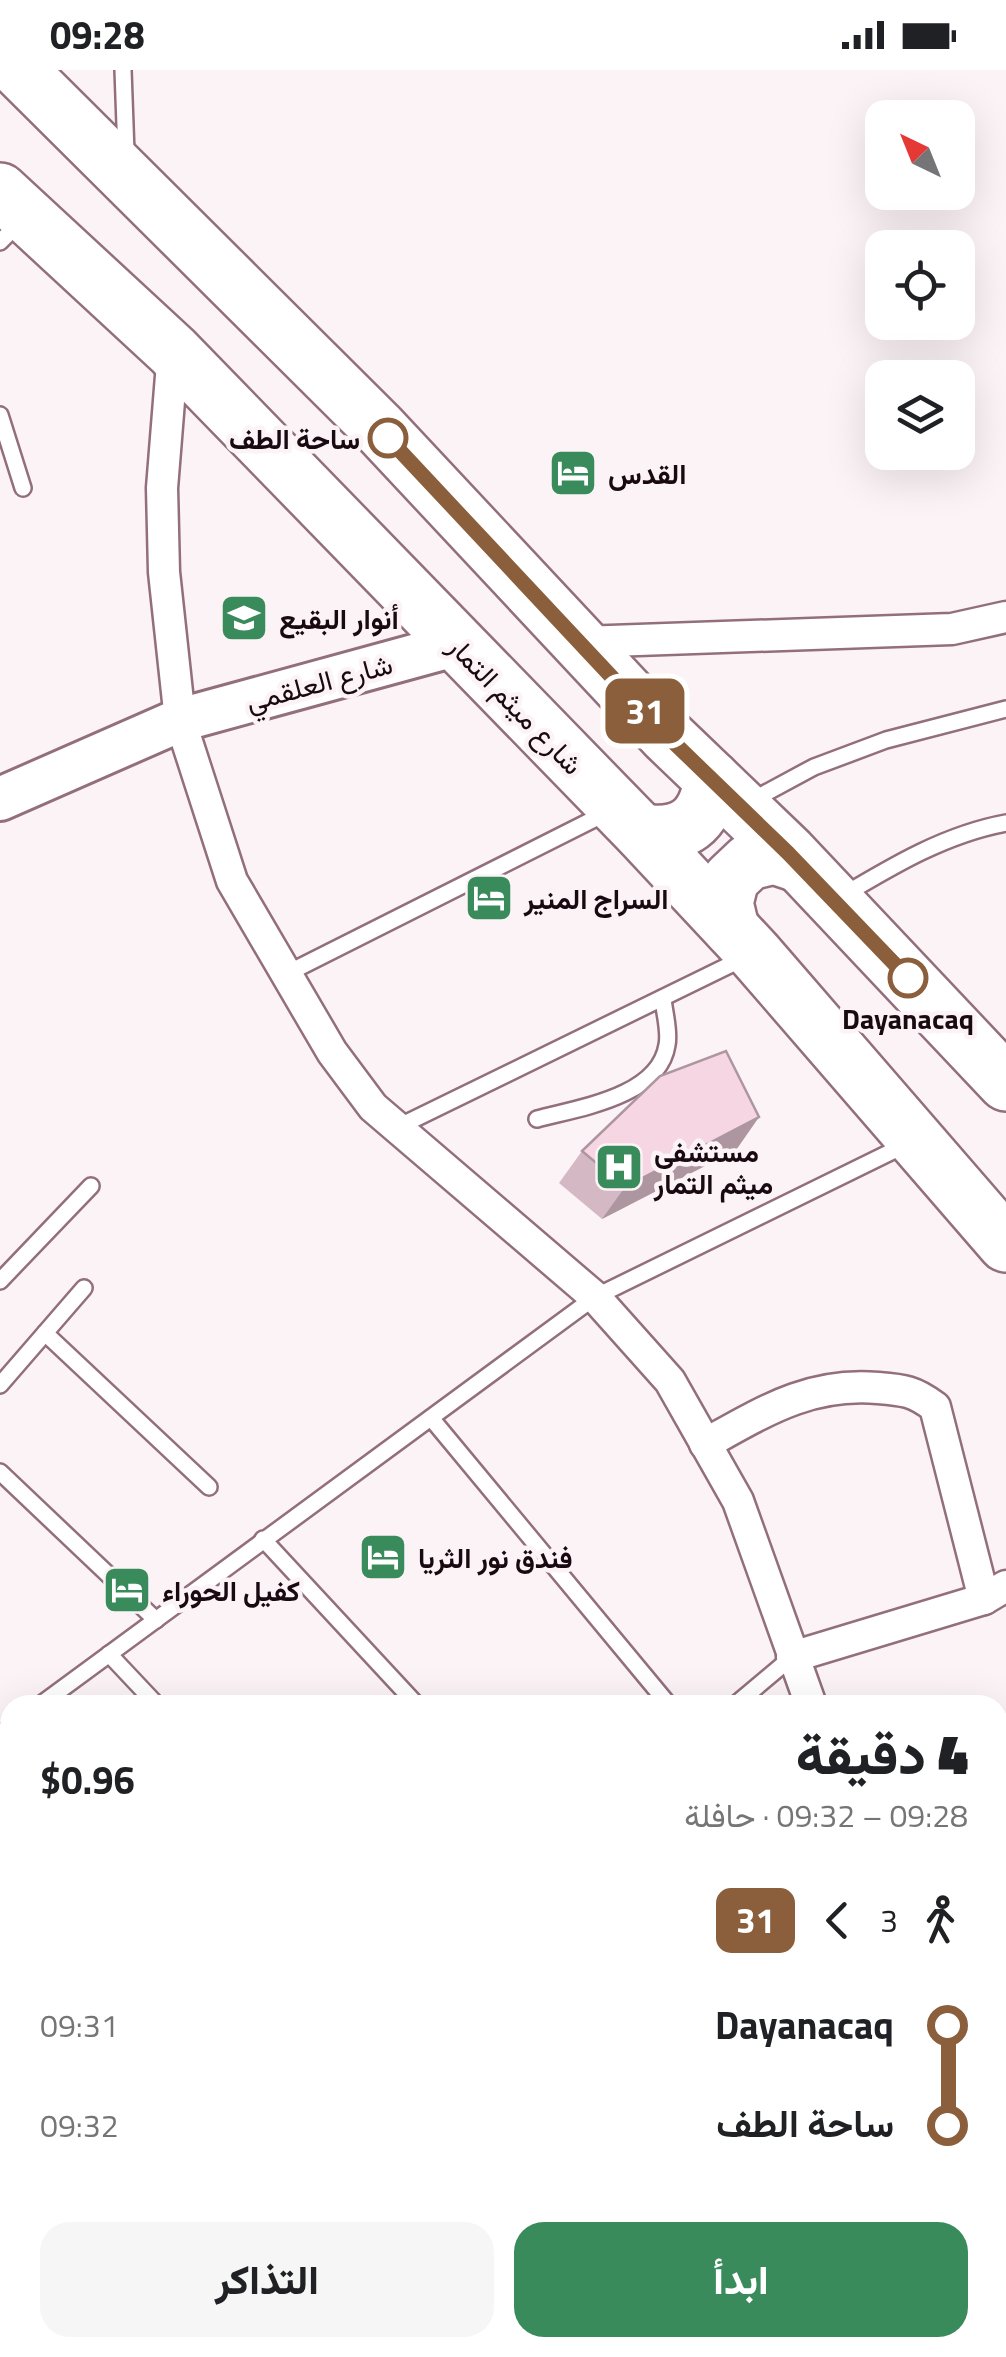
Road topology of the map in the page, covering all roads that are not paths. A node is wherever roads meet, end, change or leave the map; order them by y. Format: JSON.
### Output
{"nodes":[{"id":1,"x":19,"y":70,"type":"edge"},
{"id":2,"x":123,"y":70,"type":"edge"},
{"id":3,"x":127,"y":177,"type":"junction"},
{"id":4,"x":9,"y":216,"type":"edge"},
{"id":5,"x":173,"y":351,"type":"junction"},
{"id":6,"x":0,"y":415,"type":"edge"},
{"id":7,"x":23,"y":488,"type":"dead end"},
{"id":8,"x":1006,"y":617,"type":"edge"},
{"id":9,"x":582,"y":642,"type":"junction"},
{"id":10,"x":458,"y":644,"type":"junction"},
{"id":11,"x":1006,"y":710,"type":"edge"},
{"id":12,"x":180,"y":720,"type":"junction"},
{"id":13,"x":726,"y":793,"type":"junction"},
{"id":14,"x":0,"y":799,"type":"edge"},
{"id":15,"x":628,"y":820,"type":"junction"},
{"id":16,"x":1006,"y":823,"type":"edge"},
{"id":17,"x":816,"y":882,"type":"junction"},
{"id":18,"x":742,"y":941,"type":"junction"},
{"id":19,"x":284,"y":975,"type":"junction"},
{"id":20,"x":663,"y":998,"type":"junction"},
{"id":21,"x":1006,"y":1083,"type":"edge"},
{"id":22,"x":537,"y":1120,"type":"dead end"},
{"id":23,"x":396,"y":1128,"type":"junction"},
{"id":24,"x":917,"y":1139,"type":"junction"},
{"id":25,"x":91,"y":1186,"type":"dead end"},
{"id":26,"x":1006,"y":1244,"type":"edge"},
{"id":27,"x":0,"y":1282,"type":"edge"},
{"id":28,"x":84,"y":1288,"type":"dead end"},
{"id":29,"x":595,"y":1296,"type":"junction"},
{"id":30,"x":46,"y":1332,"type":"junction"},
{"id":31,"x":0,"y":1385,"type":"edge"},
{"id":32,"x":431,"y":1418,"type":"junction"},
{"id":33,"x":705,"y":1444,"type":"junction"},
{"id":34,"x":0,"y":1472,"type":"edge"},
{"id":35,"x":209,"y":1488,"type":"dead end"},
{"id":36,"x":263,"y":1539,"type":"junction"},
{"id":37,"x":995,"y":1593,"type":"edge"},
{"id":38,"x":156,"y":1620,"type":"junction"},
{"id":39,"x":110,"y":1654,"type":"junction"},
{"id":40,"x":792,"y":1656,"type":"junction"},
{"id":41,"x":54,"y":1695,"type":"edge"},
{"id":42,"x":148,"y":1695,"type":"edge"},
{"id":43,"x":408,"y":1695,"type":"edge"},
{"id":44,"x":661,"y":1695,"type":"edge"},
{"id":45,"x":747,"y":1695,"type":"edge"},
{"id":46,"x":807,"y":1695,"type":"edge"}],
"edges":[{"from":1,"to":3,"type":"highway"},
{"from":2,"to":3,"type":"lane"},
{"from":3,"to":9,"type":"highway"},
{"from":4,"to":5,"type":"highway","name":"شارع ميثم التمار"},
{"from":5,"to":10,"type":"highway","name":"شارع ميثم التمار"},
{"from":5,"to":12,"type":"street"},
{"from":6,"to":7,"type":"lane"},
{"from":8,"to":9,"type":"street"},
{"from":9,"to":13,"type":"highway"},
{"from":10,"to":12,"type":"street","name":"شارع العلقمي"},
{"from":10,"to":15,"type":"highway","name":"شارع ميثم التمار"},
{"from":11,"to":13,"type":"lane"},
{"from":12,"to":14,"type":"street","name":"شارع العلقمي"},
{"from":12,"to":19,"type":"street"},
{"from":13,"to":15,"type":"highway"},
{"from":13,"to":17,"type":"highway"},
{"from":15,"to":18,"type":"highway","name":"شارع ميثم التمار"},
{"from":15,"to":19,"type":"lane"},
{"from":16,"to":17,"type":"lane"},
{"from":17,"to":18,"type":"highway"},
{"from":17,"to":21,"type":"highway"},
{"from":18,"to":20,"type":"lane"},
{"from":18,"to":24,"type":"highway","name":"شارع ميثم التمار"},
{"from":19,"to":23,"type":"street"},
{"from":20,"to":22,"type":"lane"},
{"from":20,"to":23,"type":"lane"},
{"from":23,"to":29,"type":"street"},
{"from":24,"to":26,"type":"highway","name":"شارع ميثم التمار"},
{"from":24,"to":29,"type":"lane"},
{"from":25,"to":27,"type":"lane"},
{"from":28,"to":30,"type":"lane"},
{"from":29,"to":32,"type":"lane"},
{"from":29,"to":33,"type":"street"},
{"from":30,"to":31,"type":"lane"},
{"from":30,"to":35,"type":"lane"},
{"from":32,"to":36,"type":"lane"},
{"from":32,"to":44,"type":"lane"},
{"from":33,"to":37,"type":"street"},
{"from":33,"to":40,"type":"street"},
{"from":34,"to":38,"type":"lane"},
{"from":36,"to":38,"type":"lane"},
{"from":36,"to":43,"type":"lane"},
{"from":37,"to":40,"type":"street"},
{"from":38,"to":39,"type":"lane"},
{"from":39,"to":41,"type":"lane"},
{"from":39,"to":42,"type":"lane"},
{"from":40,"to":45,"type":"lane"},
{"from":40,"to":46,"type":"street"}]}
